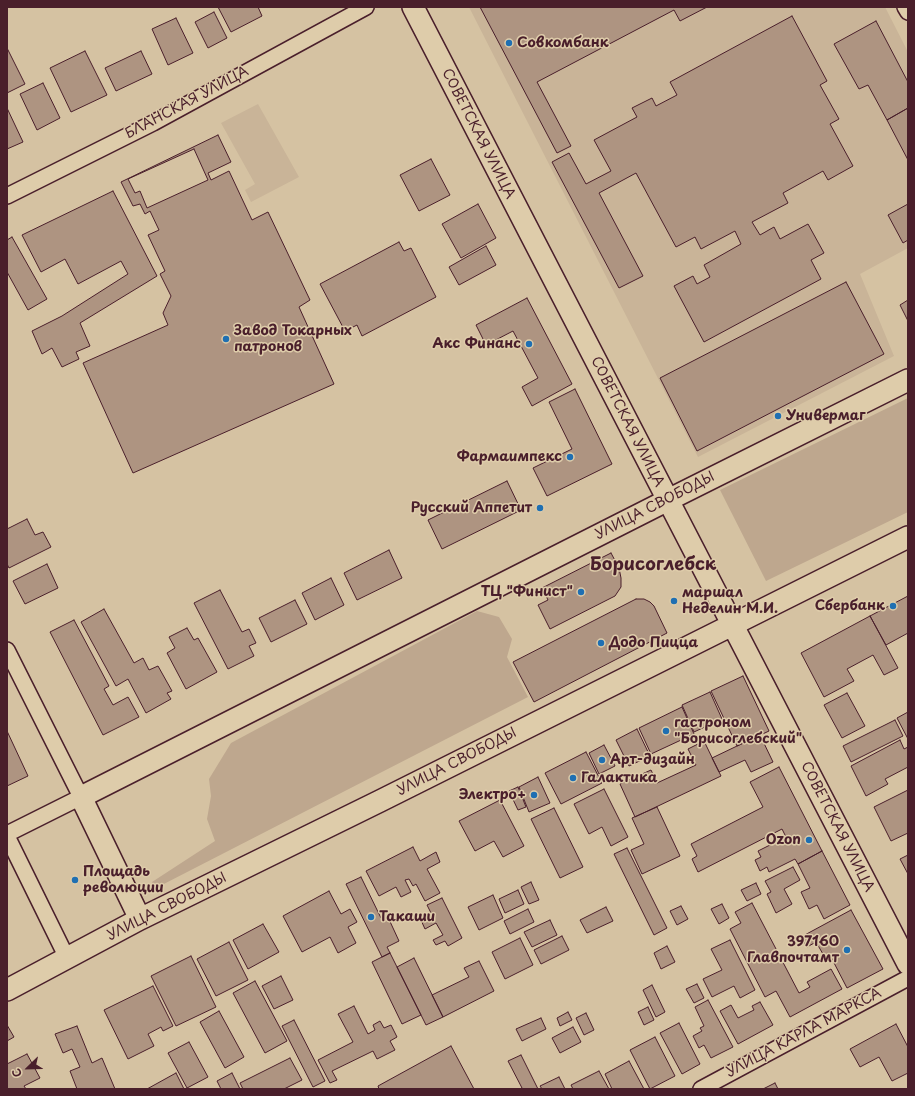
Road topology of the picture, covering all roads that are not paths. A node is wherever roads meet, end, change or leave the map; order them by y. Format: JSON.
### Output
{"nodes":[{"id":1,"x":366,"y":7,"type":"edge"},
{"id":2,"x":413,"y":7,"type":"edge"},
{"id":3,"x":906,"y":7,"type":"edge"},
{"id":4,"x":908,"y":12,"type":"edge"},
{"id":5,"x":7,"y":196,"type":"edge"},
{"id":6,"x":908,"y":380,"type":"edge"},
{"id":7,"x":668,"y":500,"type":"junction"},
{"id":8,"x":908,"y":537,"type":"edge"},
{"id":9,"x":732,"y":624,"type":"junction"},
{"id":10,"x":7,"y":650,"type":"edge"},
{"id":11,"x":81,"y":797,"type":"junction"},
{"id":12,"x":7,"y":835,"type":"edge"},
{"id":13,"x":140,"y":919,"type":"junction"},
{"id":14,"x":67,"y":958,"type":"junction"},
{"id":15,"x":908,"y":964,"type":"edge"},
{"id":16,"x":908,"y":978,"type":"edge"},
{"id":17,"x":7,"y":990,"type":"edge"},
{"id":18,"x":701,"y":1089,"type":"edge"}],
"edges":[{"from":1,"to":5,"type":"street","name":"БЛАНСКАЯ УЛИЦА"},
{"from":2,"to":7,"type":"main road","name":"СОВЕТСКАЯ УЛИЦА"},
{"from":3,"to":4,"type":"street"},
{"from":6,"to":7,"type":"main road","name":"УЛИЦА СВОБОДЫ"},
{"from":7,"to":9,"type":"main road","name":"СОВЕТСКАЯ УЛИЦА"},
{"from":7,"to":11,"type":"main road","name":"УЛИЦА СВОБОДЫ"},
{"from":8,"to":9,"type":"main road","name":"УЛИЦА СВОБОДЫ"},
{"from":9,"to":13,"type":"main road","name":"УЛИЦА СВОБОДЫ"},
{"from":9,"to":15,"type":"main road","name":"СОВЕТСКАЯ УЛИЦА"},
{"from":10,"to":11,"type":"street"},
{"from":11,"to":12,"type":"street"},
{"from":11,"to":13,"type":"main road"},
{"from":12,"to":14,"type":"street"},
{"from":13,"to":14,"type":"main road","name":"УЛИЦА СВОБОДЫ"},
{"from":14,"to":17,"type":"main road","name":"УЛИЦА СВОБОДЫ"},
{"from":16,"to":18,"type":"street","name":"УЛИЦА КАРЛА МАРКСА"}]}
